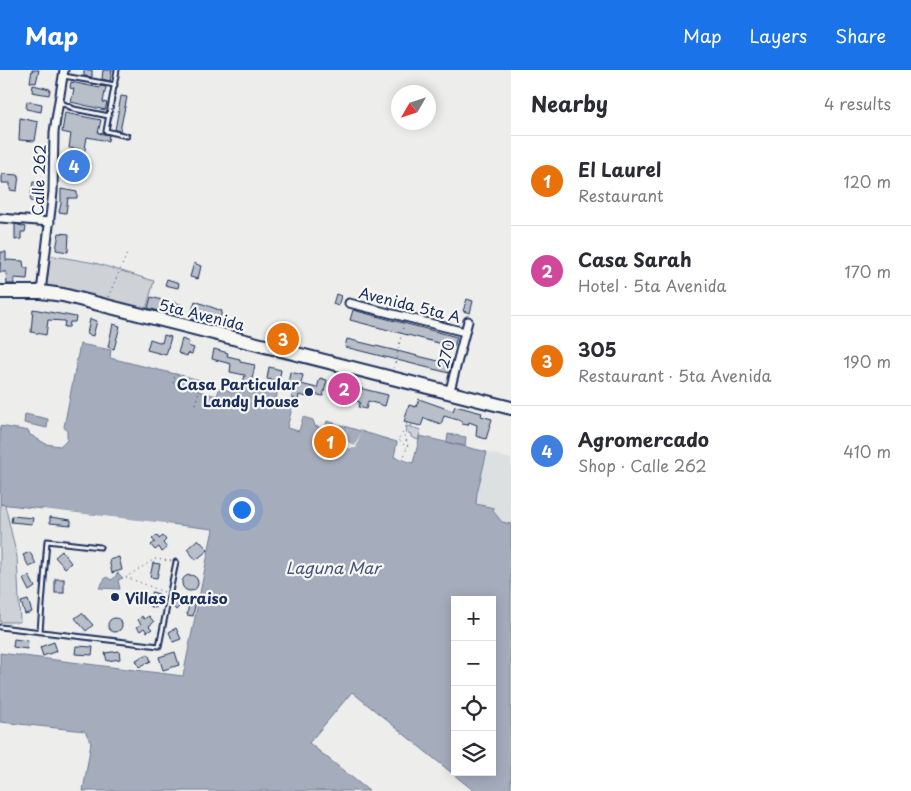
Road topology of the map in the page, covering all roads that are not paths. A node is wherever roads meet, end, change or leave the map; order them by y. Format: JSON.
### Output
{"nodes":[{"id":1,"x":117,"y":70,"type":"edge"},
{"id":2,"x":64,"y":73,"type":"edge"},
{"id":3,"x":115,"y":85,"type":"junction"},
{"id":4,"x":60,"y":102,"type":"junction"},
{"id":5,"x":109,"y":116,"type":"junction"},
{"id":6,"x":127,"y":136,"type":"dead end"},
{"id":7,"x":0,"y":218,"type":"edge"},
{"id":8,"x":50,"y":222,"type":"junction"},
{"id":9,"x":0,"y":292,"type":"edge"},
{"id":10,"x":41,"y":292,"type":"junction"},
{"id":11,"x":349,"y":303,"type":"dead end"},
{"id":12,"x":468,"y":321,"type":"dead end"},
{"id":13,"x":465,"y":332,"type":"junction"},
{"id":14,"x":449,"y":394,"type":"junction"},
{"id":15,"x":511,"y":408,"type":"edge"},
{"id":16,"x":100,"y":547,"type":"dead end"},
{"id":17,"x":176,"y":562,"type":"road end"},
{"id":18,"x":0,"y":627,"type":"edge"},
{"id":19,"x":40,"y":631,"type":"junction"}],
"edges":[{"from":1,"to":3,"type":"lane"},
{"from":2,"to":3,"type":"lane"},
{"from":2,"to":4,"type":"street","name":"Calle 262"},
{"from":3,"to":5,"type":"lane"},
{"from":4,"to":5,"type":"lane"},
{"from":4,"to":8,"type":"street","name":"Calle 262"},
{"from":5,"to":6,"type":"lane"},
{"from":7,"to":8,"type":"street"},
{"from":8,"to":10,"type":"street","name":"Calle 262"},
{"from":9,"to":10,"type":"highway","name":"5ta Avenida"},
{"from":10,"to":14,"type":"highway","name":"5ta Avenida"},
{"from":11,"to":13,"type":"street","name":"Avenida 5ta A"},
{"from":12,"to":13,"type":"street","name":"270"},
{"from":13,"to":14,"type":"street","name":"270"},
{"from":14,"to":15,"type":"highway","name":"5ta Avenida"},
{"from":16,"to":19,"type":"lane"},
{"from":17,"to":19,"type":"lane"},
{"from":18,"to":19,"type":"lane"}]}
